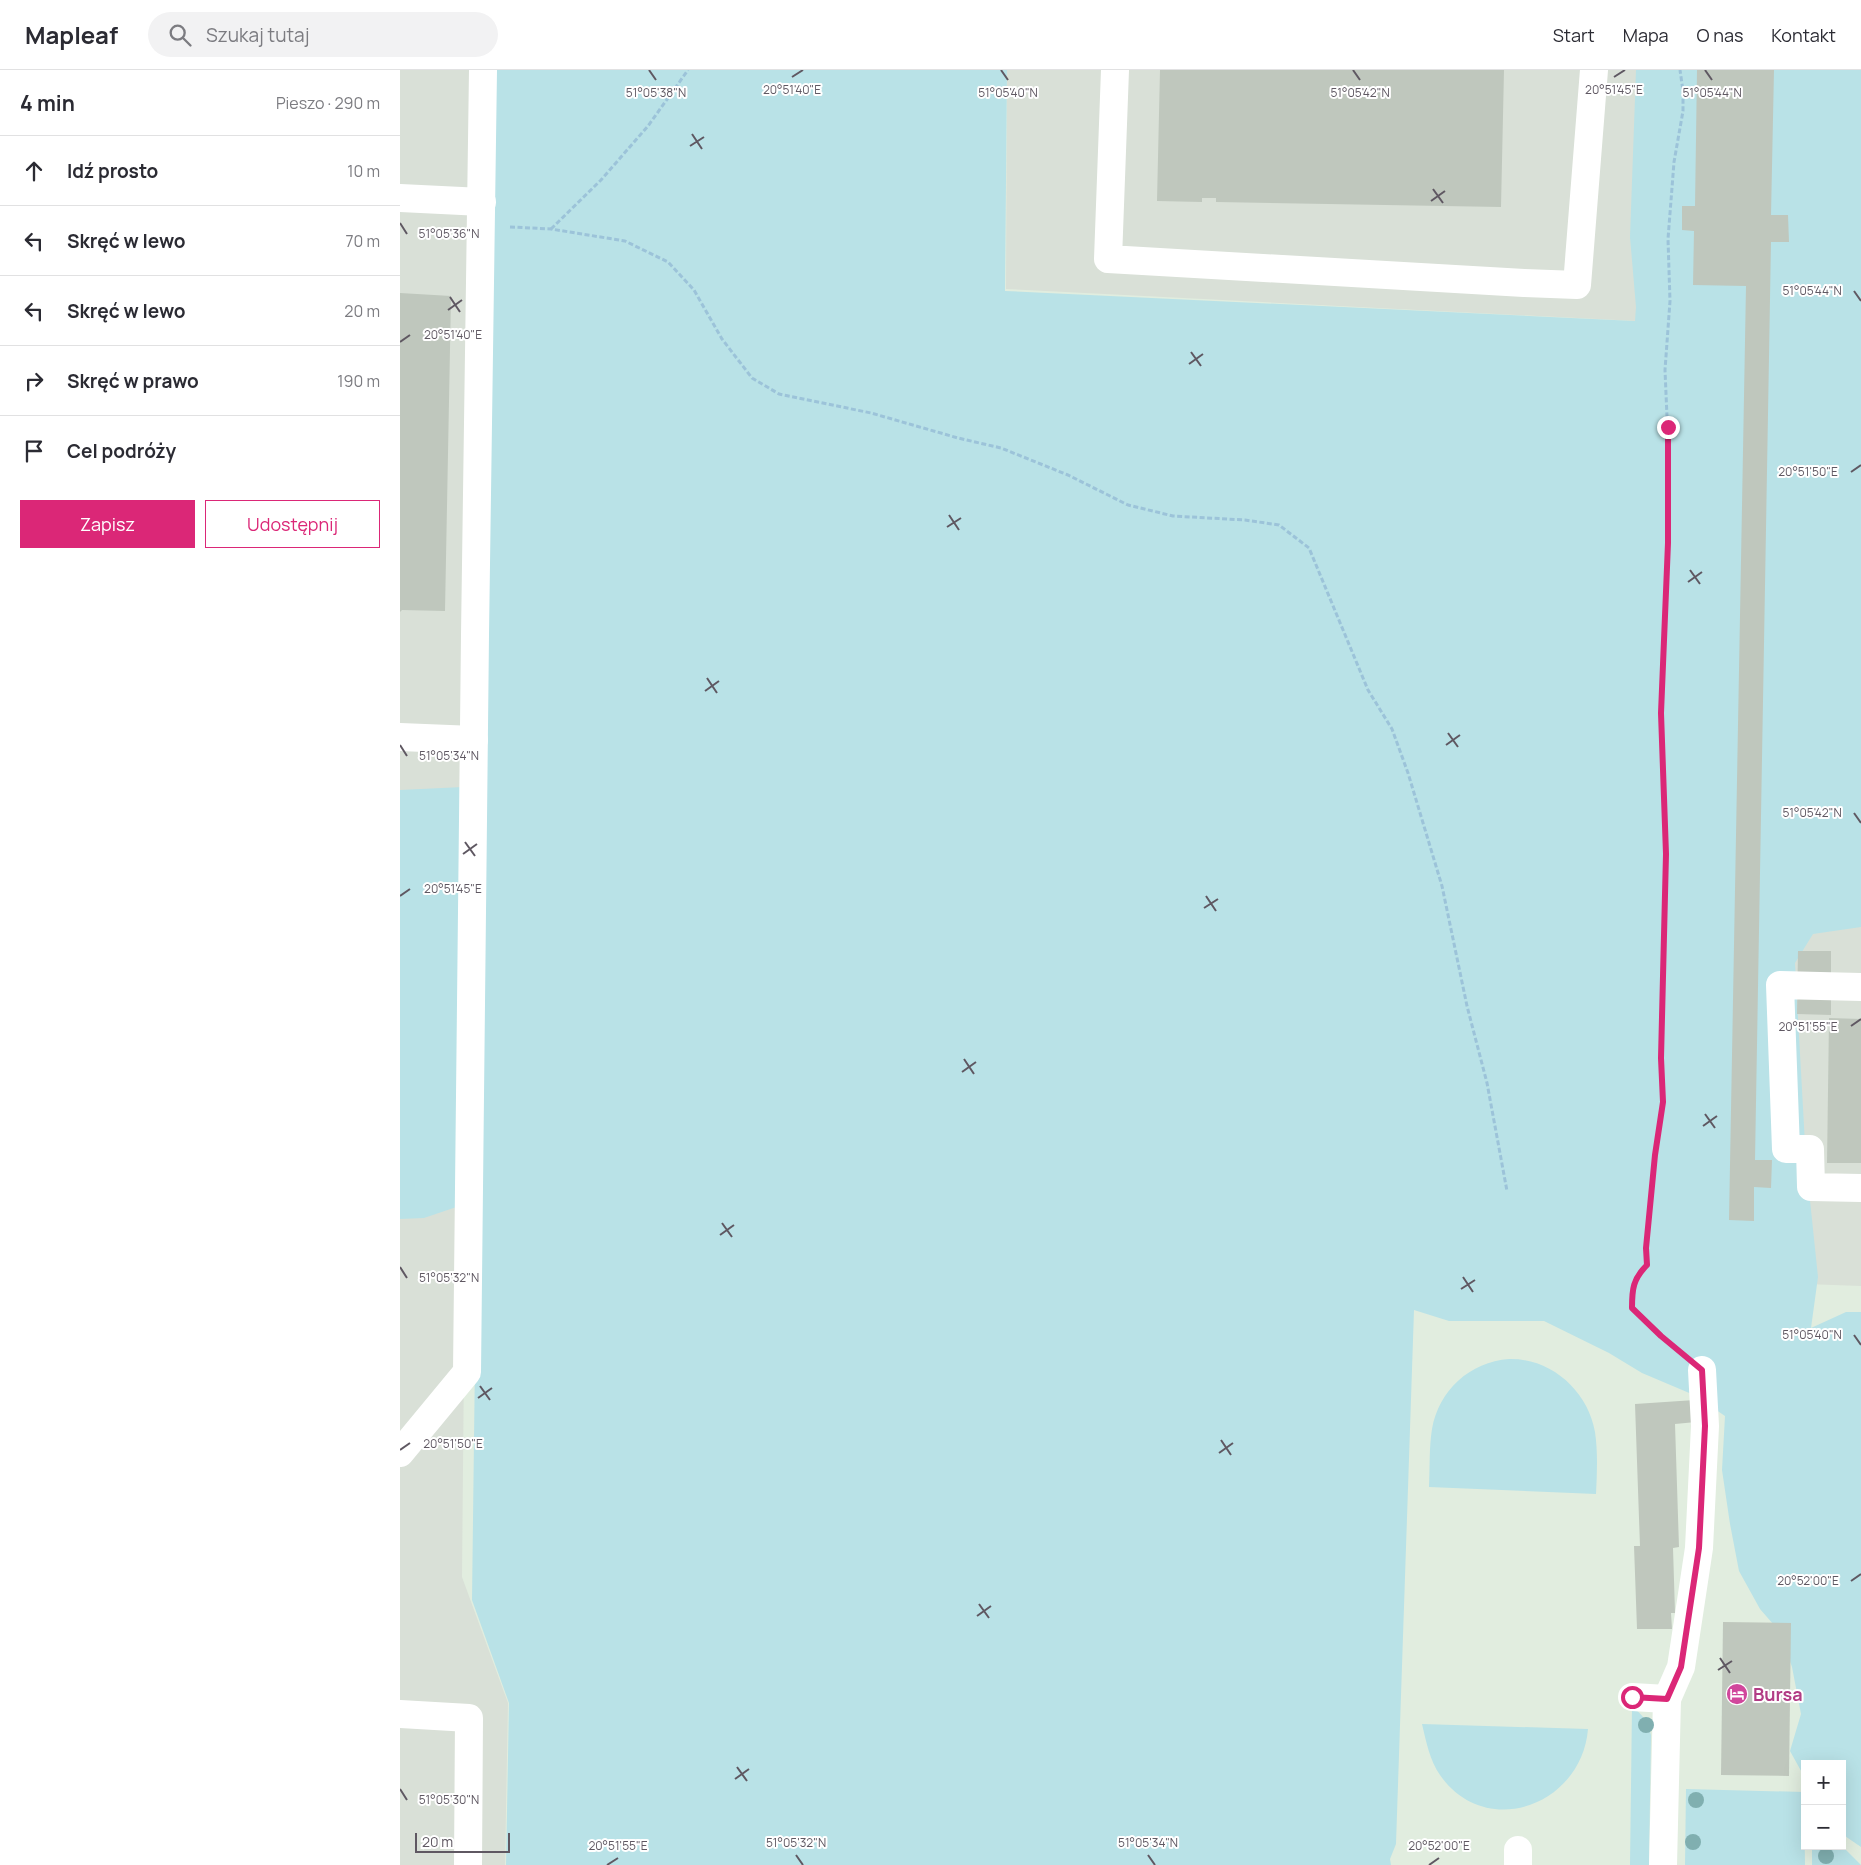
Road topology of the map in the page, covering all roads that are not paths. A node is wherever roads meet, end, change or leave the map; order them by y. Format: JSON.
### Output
{"nodes":[{"id":1,"x":483,"y":70,"type":"edge"},
{"id":2,"x":1115,"y":70,"type":"edge"},
{"id":3,"x":1594,"y":70,"type":"edge"},
{"id":4,"x":400,"y":198,"type":"edge"},
{"id":5,"x":482,"y":214,"type":"junction"},
{"id":6,"x":400,"y":737,"type":"edge"},
{"id":7,"x":474,"y":740,"type":"junction"},
{"id":8,"x":1861,"y":987,"type":"edge"},
{"id":9,"x":1861,"y":1188,"type":"edge"},
{"id":10,"x":1702,"y":1370,"type":"road end"},
{"id":11,"x":400,"y":1453,"type":"edge"},
{"id":12,"x":1632,"y":1697,"type":"dead end"},
{"id":13,"x":1667,"y":1699,"type":"junction"},
{"id":14,"x":400,"y":1714,"type":"edge"},
{"id":15,"x":468,"y":1865,"type":"edge"},
{"id":16,"x":1663,"y":1865,"type":"edge"}],
"edges":[{"from":1,"to":5,"type":"lane"},
{"from":2,"to":3,"type":"lane"},
{"from":4,"to":5,"type":"lane"},
{"from":5,"to":7,"type":"lane"},
{"from":6,"to":7,"type":"lane"},
{"from":7,"to":11,"type":"lane"},
{"from":8,"to":9,"type":"lane"},
{"from":10,"to":13,"type":"lane"},
{"from":12,"to":13,"type":"lane"},
{"from":13,"to":16,"type":"lane"},
{"from":14,"to":15,"type":"lane"}]}
